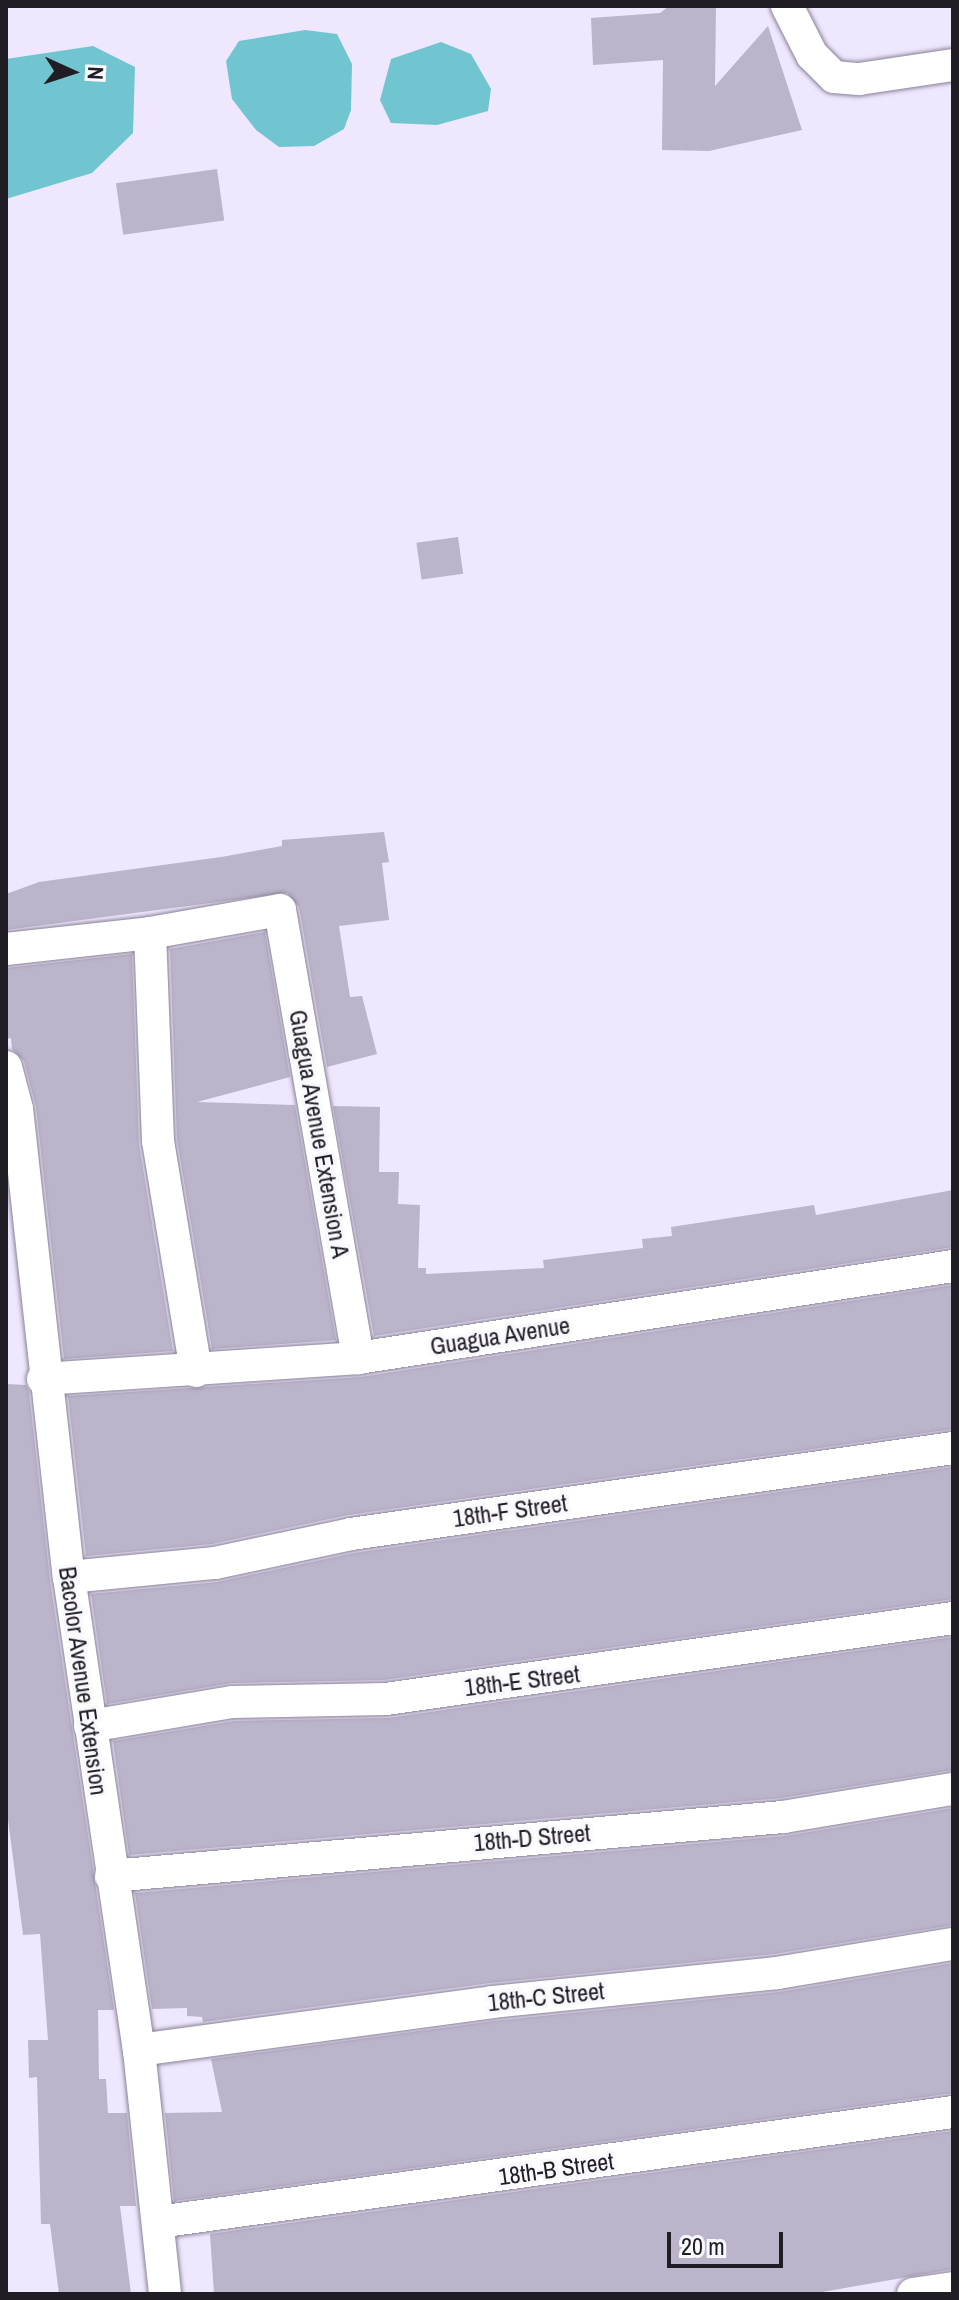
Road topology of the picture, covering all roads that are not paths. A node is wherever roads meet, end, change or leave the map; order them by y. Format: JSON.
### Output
{"nodes":[{"id":1,"x":787,"y":6,"type":"edge"},
{"id":2,"x":953,"y":65,"type":"edge"},
{"id":3,"x":150,"y":933,"type":"junction"},
{"id":4,"x":6,"y":949,"type":"edge"},
{"id":5,"x":6,"y":1067,"type":"edge"},
{"id":6,"x":11,"y":1110,"type":"edge"},
{"id":7,"x":19,"y":1233,"type":"edge"},
{"id":8,"x":953,"y":1266,"type":"edge"},
{"id":9,"x":358,"y":1358,"type":"junction"},
{"id":10,"x":196,"y":1371,"type":"junction"},
{"id":11,"x":43,"y":1379,"type":"junction"},
{"id":12,"x":953,"y":1448,"type":"edge"},
{"id":13,"x":69,"y":1577,"type":"junction"},
{"id":14,"x":953,"y":1618,"type":"edge"},
{"id":15,"x":90,"y":1726,"type":"junction"},
{"id":16,"x":953,"y":1789,"type":"edge"},
{"id":17,"x":111,"y":1876,"type":"junction"},
{"id":18,"x":953,"y":1944,"type":"edge"},
{"id":19,"x":139,"y":2050,"type":"junction"},
{"id":20,"x":953,"y":2112,"type":"edge"},
{"id":21,"x":158,"y":2222,"type":"junction"},
{"id":22,"x":953,"y":2288,"type":"edge"},
{"id":23,"x":165,"y":2294,"type":"edge"},
{"id":24,"x":913,"y":2294,"type":"edge"}],
"edges":[{"from":1,"to":2,"type":"street"},
{"from":3,"to":4,"type":"street"},
{"from":3,"to":9,"type":"street","name":"Guagua Avenue Extension A"},
{"from":3,"to":10,"type":"street"},
{"from":5,"to":6,"type":"street","name":"Bacolor Avenue Extension"},
{"from":6,"to":7,"type":"street","name":"Bacolor Avenue Extension"},
{"from":7,"to":11,"type":"street","name":"Bacolor Avenue Extension"},
{"from":8,"to":9,"type":"street","name":"Guagua Avenue"},
{"from":9,"to":10,"type":"street","name":"Guagua Avenue"},
{"from":10,"to":11,"type":"street","name":"Guagua Avenue"},
{"from":11,"to":13,"type":"street","name":"Bacolor Avenue Extension"},
{"from":12,"to":13,"type":"street","name":"18th-F Street"},
{"from":13,"to":15,"type":"street","name":"Bacolor Avenue Extension"},
{"from":14,"to":15,"type":"street","name":"18th-E Street"},
{"from":15,"to":17,"type":"street","name":"Bacolor Avenue Extension"},
{"from":16,"to":17,"type":"street","name":"18th-D Street"},
{"from":17,"to":19,"type":"street","name":"Bacolor Avenue Extension"},
{"from":18,"to":19,"type":"street","name":"18th-C Street"},
{"from":19,"to":21,"type":"street","name":"Bacolor Avenue Extension"},
{"from":20,"to":21,"type":"street","name":"18th-B Street"},
{"from":21,"to":23,"type":"street","name":"Bacolor Avenue Extension"},
{"from":22,"to":24,"type":"street"}]}
